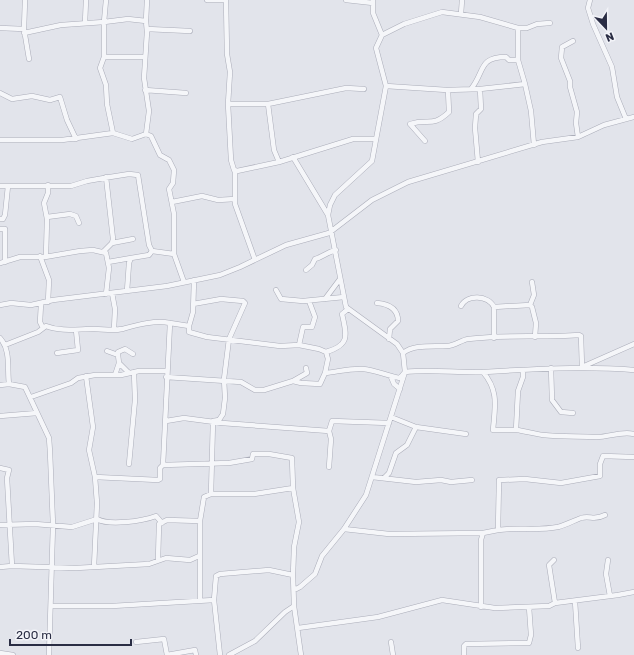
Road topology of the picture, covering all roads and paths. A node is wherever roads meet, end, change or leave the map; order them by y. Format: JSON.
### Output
{"nodes":[{"id":1,"x":25,"y":0,"type":"edge"},
{"id":2,"x":86,"y":0,"type":"edge"},
{"id":3,"x":106,"y":0,"type":"edge"},
{"id":4,"x":147,"y":0,"type":"edge"},
{"id":5,"x":207,"y":0,"type":"edge"},
{"id":6,"x":225,"y":0,"type":"edge"},
{"id":7,"x":346,"y":0,"type":"edge"},
{"id":8,"x":462,"y":0,"type":"edge"},
{"id":9,"x":590,"y":0,"type":"edge"},
{"id":10,"x":373,"y":1,"type":"edge"},
{"id":11,"x":461,"y":14,"type":"junction"},
{"id":12,"x":146,"y":21,"type":"junction"},
{"id":13,"x":104,"y":22,"type":"junction"},
{"id":14,"x":85,"y":23,"type":"junction"},
{"id":15,"x":550,"y":23,"type":"dead end"},
{"id":16,"x":0,"y":28,"type":"edge"},
{"id":17,"x":518,"y":28,"type":"junction"},
{"id":18,"x":147,"y":29,"type":"junction"},
{"id":19,"x":24,"y":31,"type":"junction"},
{"id":20,"x":190,"y":31,"type":"dead end"},
{"id":21,"x":382,"y":35,"type":"junction"},
{"id":22,"x":573,"y":41,"type":"dead end"},
{"id":23,"x":104,"y":57,"type":"junction"},
{"id":24,"x":145,"y":57,"type":"junction"},
{"id":25,"x":28,"y":59,"type":"dead end"},
{"id":26,"x":518,"y":60,"type":"junction"},
{"id":27,"x":525,"y":84,"type":"junction"},
{"id":28,"x":386,"y":86,"type":"junction"},
{"id":29,"x":364,"y":89,"type":"dead end"},
{"id":30,"x":471,"y":89,"type":"junction"},
{"id":31,"x":480,"y":89,"type":"junction"},
{"id":32,"x":145,"y":90,"type":"junction"},
{"id":33,"x":448,"y":90,"type":"junction"},
{"id":34,"x":186,"y":93,"type":"dead end"},
{"id":35,"x":0,"y":94,"type":"edge"},
{"id":36,"x":228,"y":104,"type":"junction"},
{"id":37,"x":268,"y":104,"type":"junction"},
{"id":38,"x":634,"y":117,"type":"edge"},
{"id":39,"x":626,"y":119,"type":"junction"},
{"id":40,"x":113,"y":133,"type":"junction"},
{"id":41,"x":146,"y":134,"type":"junction"},
{"id":42,"x":578,"y":136,"type":"junction"},
{"id":43,"x":76,"y":139,"type":"junction"},
{"id":44,"x":376,"y":139,"type":"junction"},
{"id":45,"x":0,"y":140,"type":"edge"},
{"id":46,"x":425,"y":141,"type":"dead end"},
{"id":47,"x":534,"y":145,"type":"junction"},
{"id":48,"x":293,"y":157,"type":"junction"},
{"id":49,"x":279,"y":162,"type":"junction"},
{"id":50,"x":478,"y":162,"type":"junction"},
{"id":51,"x":235,"y":170,"type":"junction"},
{"id":52,"x":106,"y":177,"type":"junction"},
{"id":53,"x":48,"y":185,"type":"junction"},
{"id":54,"x":0,"y":186,"type":"edge"},
{"id":55,"x":8,"y":186,"type":"junction"},
{"id":56,"x":234,"y":199,"type":"junction"},
{"id":57,"x":172,"y":202,"type":"junction"},
{"id":58,"x":328,"y":215,"type":"junction"},
{"id":59,"x":47,"y":218,"type":"junction"},
{"id":60,"x":0,"y":219,"type":"edge"},
{"id":61,"x":79,"y":223,"type":"dead end"},
{"id":62,"x":0,"y":229,"type":"edge"},
{"id":63,"x":332,"y":231,"type":"junction"},
{"id":64,"x":133,"y":239,"type":"dead end"},
{"id":65,"x":112,"y":243,"type":"junction"},
{"id":66,"x":336,"y":250,"type":"junction"},
{"id":67,"x":104,"y":251,"type":"junction"},
{"id":68,"x":152,"y":251,"type":"junction"},
{"id":69,"x":174,"y":254,"type":"junction"},
{"id":70,"x":40,"y":256,"type":"junction"},
{"id":71,"x":46,"y":256,"type":"junction"},
{"id":72,"x":131,"y":258,"type":"junction"},
{"id":73,"x":255,"y":260,"type":"junction"},
{"id":74,"x":108,"y":262,"type":"junction"},
{"id":75,"x":2,"y":263,"type":"edge"},
{"id":76,"x":306,"y":270,"type":"dead end"},
{"id":77,"x":340,"y":279,"type":"junction"},
{"id":78,"x":194,"y":280,"type":"junction"},
{"id":79,"x":184,"y":282,"type":"junction"},
{"id":80,"x":532,"y":282,"type":"dead end"},
{"id":81,"x":276,"y":290,"type":"dead end"},
{"id":82,"x":127,"y":291,"type":"junction"},
{"id":83,"x":112,"y":293,"type":"junction"},
{"id":84,"x":106,"y":294,"type":"junction"},
{"id":85,"x":344,"y":297,"type":"junction"},
{"id":86,"x":325,"y":299,"type":"junction"},
{"id":87,"x":309,"y":300,"type":"junction"},
{"id":88,"x":48,"y":302,"type":"junction"},
{"id":89,"x":377,"y":303,"type":"dead end"},
{"id":90,"x":41,"y":304,"type":"junction"},
{"id":91,"x":193,"y":304,"type":"junction"},
{"id":92,"x":0,"y":305,"type":"edge"},
{"id":93,"x":530,"y":305,"type":"junction"},
{"id":94,"x":461,"y":306,"type":"dead end"},
{"id":95,"x":494,"y":307,"type":"junction"},
{"id":96,"x":348,"y":309,"type":"junction"},
{"id":97,"x":170,"y":323,"type":"junction"},
{"id":98,"x":189,"y":326,"type":"junction"},
{"id":99,"x":43,"y":328,"type":"junction"},
{"id":100,"x":114,"y":329,"type":"junction"},
{"id":101,"x":76,"y":330,"type":"junction"},
{"id":102,"x":535,"y":337,"type":"junction"},
{"id":103,"x":0,"y":338,"type":"edge"},
{"id":104,"x":494,"y":338,"type":"junction"},
{"id":105,"x":229,"y":339,"type":"junction"},
{"id":106,"x":389,"y":339,"type":"junction"},
{"id":107,"x":634,"y":344,"type":"edge"},
{"id":108,"x":5,"y":345,"type":"junction"},
{"id":109,"x":299,"y":345,"type":"junction"},
{"id":110,"x":107,"y":351,"type":"dead end"},
{"id":111,"x":326,"y":352,"type":"junction"},
{"id":112,"x":57,"y":353,"type":"dead end"},
{"id":113,"x":403,"y":353,"type":"junction"},
{"id":114,"x":133,"y":354,"type":"dead end"},
{"id":115,"x":118,"y":355,"type":"junction"},
{"id":116,"x":119,"y":363,"type":"junction"},
{"id":117,"x":582,"y":367,"type":"junction"},
{"id":118,"x":306,"y":368,"type":"dead end"},
{"id":119,"x":551,"y":368,"type":"junction"},
{"id":120,"x":166,"y":370,"type":"junction"},
{"id":121,"x":523,"y":370,"type":"junction"},
{"id":122,"x":634,"y":370,"type":"edge"},
{"id":123,"x":131,"y":372,"type":"junction"},
{"id":124,"x":405,"y":372,"type":"junction"},
{"id":125,"x":483,"y":372,"type":"junction"},
{"id":126,"x":325,"y":373,"type":"junction"},
{"id":127,"x":115,"y":375,"type":"junction"},
{"id":128,"x":86,"y":376,"type":"junction"},
{"id":129,"x":166,"y":377,"type":"junction"},
{"id":130,"x":390,"y":377,"type":"junction"},
{"id":131,"x":293,"y":381,"type":"junction"},
{"id":132,"x":224,"y":382,"type":"junction"},
{"id":133,"x":9,"y":384,"type":"junction"},
{"id":134,"x":0,"y":385,"type":"edge"},
{"id":135,"x":400,"y":389,"type":"junction"},
{"id":136,"x":31,"y":397,"type":"junction"},
{"id":137,"x":36,"y":413,"type":"junction"},
{"id":138,"x":573,"y":413,"type":"dead end"},
{"id":139,"x":0,"y":416,"type":"edge"},
{"id":140,"x":391,"y":417,"type":"junction"},
{"id":141,"x":213,"y":420,"type":"junction"},
{"id":142,"x":166,"y":421,"type":"junction"},
{"id":143,"x":389,"y":423,"type":"junction"},
{"id":144,"x":416,"y":427,"type":"junction"},
{"id":145,"x":516,"y":430,"type":"junction"},
{"id":146,"x":329,"y":431,"type":"junction"},
{"id":147,"x":466,"y":434,"type":"dead end"},
{"id":148,"x":634,"y":434,"type":"edge"},
{"id":149,"x":634,"y":457,"type":"edge"},
{"id":150,"x":212,"y":463,"type":"junction"},
{"id":151,"x":129,"y":464,"type":"dead end"},
{"id":152,"x":163,"y":465,"type":"junction"},
{"id":153,"x":330,"y":467,"type":"dead end"},
{"id":154,"x":0,"y":468,"type":"edge"},
{"id":155,"x":372,"y":477,"type":"junction"},
{"id":156,"x":95,"y":478,"type":"junction"},
{"id":157,"x":384,"y":478,"type":"junction"},
{"id":158,"x":472,"y":480,"type":"dead end"},
{"id":159,"x":293,"y":488,"type":"junction"},
{"id":160,"x":211,"y":494,"type":"junction"},
{"id":161,"x":605,"y":515,"type":"dead end"},
{"id":162,"x":97,"y":519,"type":"junction"},
{"id":163,"x":200,"y":521,"type":"junction"},
{"id":164,"x":162,"y":522,"type":"junction"},
{"id":165,"x":9,"y":524,"type":"junction"},
{"id":166,"x":0,"y":525,"type":"edge"},
{"id":167,"x":53,"y":525,"type":"junction"},
{"id":168,"x":344,"y":529,"type":"junction"},
{"id":169,"x":498,"y":530,"type":"junction"},
{"id":170,"x":483,"y":533,"type":"junction"},
{"id":171,"x":199,"y":556,"type":"junction"},
{"id":172,"x":158,"y":560,"type":"junction"},
{"id":173,"x":190,"y":560,"type":"junction"},
{"id":174,"x":554,"y":560,"type":"dead end"},
{"id":175,"x":608,"y":560,"type":"dead end"},
{"id":176,"x":12,"y":566,"type":"junction"},
{"id":177,"x":200,"y":566,"type":"junction"},
{"id":178,"x":0,"y":567,"type":"edge"},
{"id":179,"x":52,"y":567,"type":"junction"},
{"id":180,"x":94,"y":567,"type":"junction"},
{"id":181,"x":293,"y":575,"type":"junction"},
{"id":182,"x":294,"y":590,"type":"junction"},
{"id":183,"x":634,"y":592,"type":"edge"},
{"id":184,"x":610,"y":596,"type":"junction"},
{"id":185,"x":200,"y":600,"type":"junction"},
{"id":186,"x":214,"y":600,"type":"junction"},
{"id":187,"x":575,"y":601,"type":"junction"},
{"id":188,"x":555,"y":603,"type":"junction"},
{"id":189,"x":50,"y":606,"type":"junction"},
{"id":190,"x":294,"y":606,"type":"junction"},
{"id":191,"x":481,"y":607,"type":"junction"},
{"id":192,"x":529,"y":607,"type":"junction"},
{"id":193,"x":298,"y":628,"type":"junction"},
{"id":194,"x":136,"y":642,"type":"dead end"},
{"id":195,"x":391,"y":642,"type":"dead end"},
{"id":196,"x":578,"y":648,"type":"dead end"},
{"id":197,"x":0,"y":653,"type":"edge"},
{"id":198,"x":220,"y":653,"type":"edge"},
{"id":199,"x":12,"y":655,"type":"edge"},
{"id":200,"x":49,"y":655,"type":"edge"},
{"id":201,"x":196,"y":655,"type":"edge"},
{"id":202,"x":230,"y":655,"type":"edge"},
{"id":203,"x":301,"y":655,"type":"edge"},
{"id":204,"x":393,"y":655,"type":"edge"},
{"id":205,"x":464,"y":655,"type":"edge"}],
"edges":[{"from":1,"to":19,"type":"street"},
{"from":2,"to":14,"type":"street"},
{"from":3,"to":13,"type":"street"},
{"from":4,"to":12,"type":"street"},
{"from":5,"to":6,"type":"street"},
{"from":6,"to":36,"type":"street"},
{"from":7,"to":10,"type":"street"},
{"from":8,"to":11,"type":"street"},
{"from":9,"to":39,"type":"street"},
{"from":10,"to":21,"type":"street"},
{"from":11,"to":17,"type":"street"},
{"from":11,"to":21,"type":"street"},
{"from":12,"to":13,"type":"street"},
{"from":12,"to":18,"type":"street"},
{"from":13,"to":14,"type":"street"},
{"from":13,"to":23,"type":"street"},
{"from":14,"to":19,"type":"street"},
{"from":15,"to":17,"type":"street"},
{"from":16,"to":19,"type":"street"},
{"from":17,"to":26,"type":"street"},
{"from":18,"to":20,"type":"street"},
{"from":18,"to":24,"type":"street"},
{"from":19,"to":25,"type":"street"},
{"from":21,"to":28,"type":"street"},
{"from":22,"to":42,"type":"street"},
{"from":23,"to":24,"type":"street"},
{"from":23,"to":40,"type":"street"},
{"from":24,"to":32,"type":"street"},
{"from":26,"to":27,"type":"street"},
{"from":26,"to":30,"type":"street"},
{"from":27,"to":31,"type":"street"},
{"from":27,"to":47,"type":"street"},
{"from":28,"to":33,"type":"street"},
{"from":28,"to":44,"type":"street"},
{"from":29,"to":37,"type":"street"},
{"from":30,"to":31,"type":"street"},
{"from":30,"to":33,"type":"street"},
{"from":31,"to":50,"type":"street"},
{"from":32,"to":34,"type":"street"},
{"from":32,"to":41,"type":"street"},
{"from":33,"to":46,"type":"street"},
{"from":35,"to":43,"type":"street"},
{"from":36,"to":37,"type":"street"},
{"from":36,"to":51,"type":"street"},
{"from":37,"to":49,"type":"street"},
{"from":38,"to":39,"type":"street"},
{"from":39,"to":42,"type":"street"},
{"from":40,"to":41,"type":"street"},
{"from":40,"to":43,"type":"street"},
{"from":41,"to":57,"type":"street"},
{"from":42,"to":47,"type":"street"},
{"from":43,"to":45,"type":"street"},
{"from":44,"to":48,"type":"street"},
{"from":44,"to":58,"type":"street"},
{"from":47,"to":50,"type":"street"},
{"from":48,"to":49,"type":"street"},
{"from":48,"to":58,"type":"street"},
{"from":49,"to":51,"type":"street"},
{"from":50,"to":63,"type":"street"},
{"from":51,"to":56,"type":"street"},
{"from":52,"to":53,"type":"street"},
{"from":52,"to":65,"type":"street"},
{"from":52,"to":68,"type":"street"},
{"from":53,"to":55,"type":"street"},
{"from":53,"to":59,"type":"street"},
{"from":54,"to":55,"type":"street"},
{"from":55,"to":60,"type":"street"},
{"from":56,"to":57,"type":"street"},
{"from":56,"to":73,"type":"street"},
{"from":57,"to":69,"type":"street"},
{"from":58,"to":63,"type":"street"},
{"from":59,"to":61,"type":"street"},
{"from":59,"to":71,"type":"street"},
{"from":62,"to":75,"type":"street"},
{"from":63,"to":66,"type":"street"},
{"from":63,"to":73,"type":"street"},
{"from":64,"to":65,"type":"street"},
{"from":65,"to":67,"type":"street"},
{"from":66,"to":76,"type":"street"},
{"from":66,"to":77,"type":"street"},
{"from":67,"to":71,"type":"street"},
{"from":67,"to":74,"type":"street"},
{"from":68,"to":69,"type":"street"},
{"from":68,"to":72,"type":"street"},
{"from":69,"to":79,"type":"street"},
{"from":70,"to":71,"type":"street"},
{"from":70,"to":75,"type":"street"},
{"from":70,"to":88,"type":"street"},
{"from":72,"to":74,"type":"street"},
{"from":72,"to":82,"type":"street"},
{"from":73,"to":78,"type":"street"},
{"from":74,"to":84,"type":"street"},
{"from":77,"to":85,"type":"street"},
{"from":77,"to":86,"type":"street"},
{"from":78,"to":79,"type":"street"},
{"from":78,"to":91,"type":"street"},
{"from":79,"to":82,"type":"street"},
{"from":80,"to":93,"type":"street"},
{"from":81,"to":87,"type":"street"},
{"from":82,"to":83,"type":"street"},
{"from":83,"to":84,"type":"street"},
{"from":83,"to":100,"type":"street"},
{"from":84,"to":88,"type":"street"},
{"from":85,"to":86,"type":"street"},
{"from":85,"to":96,"type":"street"},
{"from":86,"to":87,"type":"street"},
{"from":87,"to":109,"type":"street"},
{"from":88,"to":90,"type":"street"},
{"from":89,"to":106,"type":"street"},
{"from":90,"to":92,"type":"street"},
{"from":90,"to":99,"type":"street"},
{"from":91,"to":98,"type":"street"},
{"from":91,"to":105,"type":"street"},
{"from":93,"to":95,"type":"street"},
{"from":93,"to":102,"type":"street"},
{"from":94,"to":95,"type":"street"},
{"from":95,"to":104,"type":"street"},
{"from":96,"to":106,"type":"street"},
{"from":96,"to":111,"type":"street"},
{"from":97,"to":98,"type":"street"},
{"from":97,"to":100,"type":"street"},
{"from":97,"to":120,"type":"street"},
{"from":98,"to":105,"type":"street"},
{"from":99,"to":101,"type":"street"},
{"from":99,"to":108,"type":"street"},
{"from":100,"to":101,"type":"street"},
{"from":101,"to":112,"type":"street"},
{"from":102,"to":104,"type":"street"},
{"from":102,"to":117,"type":"street"},
{"from":103,"to":108,"type":"street"},
{"from":104,"to":113,"type":"street"},
{"from":105,"to":109,"type":"street"},
{"from":105,"to":132,"type":"street"},
{"from":106,"to":113,"type":"street"},
{"from":107,"to":117,"type":"street"},
{"from":108,"to":133,"type":"street"},
{"from":109,"to":111,"type":"street"},
{"from":110,"to":115,"type":"street"},
{"from":111,"to":126,"type":"street"},
{"from":113,"to":124,"type":"street"},
{"from":114,"to":115,"type":"street"},
{"from":115,"to":116,"type":"street"},
{"from":116,"to":123,"type":"street"},
{"from":116,"to":127,"type":"street"},
{"from":117,"to":119,"type":"street"},
{"from":117,"to":122,"type":"street"},
{"from":118,"to":131,"type":"street"},
{"from":119,"to":121,"type":"street"},
{"from":119,"to":138,"type":"street"},
{"from":120,"to":123,"type":"street"},
{"from":120,"to":129,"type":"street"},
{"from":121,"to":125,"type":"street"},
{"from":121,"to":145,"type":"street"},
{"from":123,"to":127,"type":"street"},
{"from":123,"to":151,"type":"street"},
{"from":124,"to":125,"type":"street"},
{"from":124,"to":130,"type":"street"},
{"from":124,"to":135,"type":"street"},
{"from":125,"to":145,"type":"street"},
{"from":126,"to":130,"type":"street"},
{"from":126,"to":131,"type":"street"},
{"from":127,"to":128,"type":"street"},
{"from":128,"to":136,"type":"street"},
{"from":128,"to":156,"type":"street"},
{"from":129,"to":132,"type":"street"},
{"from":129,"to":142,"type":"street"},
{"from":130,"to":135,"type":"street"},
{"from":131,"to":132,"type":"street"},
{"from":132,"to":141,"type":"street"},
{"from":133,"to":134,"type":"street"},
{"from":133,"to":136,"type":"street"},
{"from":135,"to":140,"type":"street"},
{"from":136,"to":137,"type":"street"},
{"from":137,"to":139,"type":"street"},
{"from":137,"to":167,"type":"street"},
{"from":140,"to":143,"type":"street"},
{"from":140,"to":144,"type":"street"},
{"from":141,"to":142,"type":"street"},
{"from":141,"to":146,"type":"street"},
{"from":141,"to":150,"type":"street"},
{"from":142,"to":152,"type":"street"},
{"from":143,"to":146,"type":"street"},
{"from":143,"to":155,"type":"street"},
{"from":144,"to":147,"type":"street"},
{"from":144,"to":157,"type":"street"},
{"from":145,"to":148,"type":"street"},
{"from":146,"to":153,"type":"street"},
{"from":149,"to":169,"type":"street"},
{"from":150,"to":152,"type":"street"},
{"from":150,"to":159,"type":"street"},
{"from":150,"to":160,"type":"street"},
{"from":152,"to":156,"type":"street"},
{"from":154,"to":165,"type":"street"},
{"from":155,"to":157,"type":"street"},
{"from":155,"to":168,"type":"street"},
{"from":156,"to":162,"type":"street"},
{"from":157,"to":158,"type":"street"},
{"from":159,"to":160,"type":"street"},
{"from":159,"to":181,"type":"street"},
{"from":160,"to":163,"type":"street"},
{"from":161,"to":169,"type":"street"},
{"from":162,"to":164,"type":"street"},
{"from":162,"to":167,"type":"street"},
{"from":162,"to":180,"type":"street"},
{"from":163,"to":164,"type":"street"},
{"from":163,"to":171,"type":"street"},
{"from":164,"to":172,"type":"street"},
{"from":165,"to":166,"type":"street"},
{"from":165,"to":167,"type":"street"},
{"from":165,"to":176,"type":"street"},
{"from":167,"to":179,"type":"street"},
{"from":168,"to":170,"type":"street"},
{"from":168,"to":182,"type":"street"},
{"from":169,"to":170,"type":"street"},
{"from":170,"to":191,"type":"street"},
{"from":171,"to":173,"type":"street"},
{"from":171,"to":177,"type":"street"},
{"from":172,"to":173,"type":"street"},
{"from":172,"to":180,"type":"street"},
{"from":173,"to":177,"type":"street"},
{"from":174,"to":188,"type":"street"},
{"from":175,"to":184,"type":"street"},
{"from":176,"to":178,"type":"street"},
{"from":176,"to":179,"type":"street"},
{"from":177,"to":185,"type":"street"},
{"from":179,"to":180,"type":"street"},
{"from":179,"to":189,"type":"street"},
{"from":181,"to":182,"type":"street"},
{"from":181,"to":186,"type":"street"},
{"from":182,"to":190,"type":"street"},
{"from":183,"to":184,"type":"street"},
{"from":184,"to":187,"type":"street"},
{"from":185,"to":186,"type":"street"},
{"from":185,"to":189,"type":"street"},
{"from":186,"to":198,"type":"street"},
{"from":187,"to":188,"type":"street"},
{"from":187,"to":196,"type":"street"},
{"from":188,"to":192,"type":"street"},
{"from":189,"to":200,"type":"street"},
{"from":190,"to":193,"type":"street"},
{"from":190,"to":202,"type":"street"},
{"from":191,"to":192,"type":"street"},
{"from":191,"to":193,"type":"street"},
{"from":192,"to":205,"type":"street"},
{"from":193,"to":203,"type":"street"},
{"from":194,"to":201,"type":"street"},
{"from":195,"to":204,"type":"street"},
{"from":197,"to":199,"type":"street"},
{"from":198,"to":202,"type":"street"}]}
